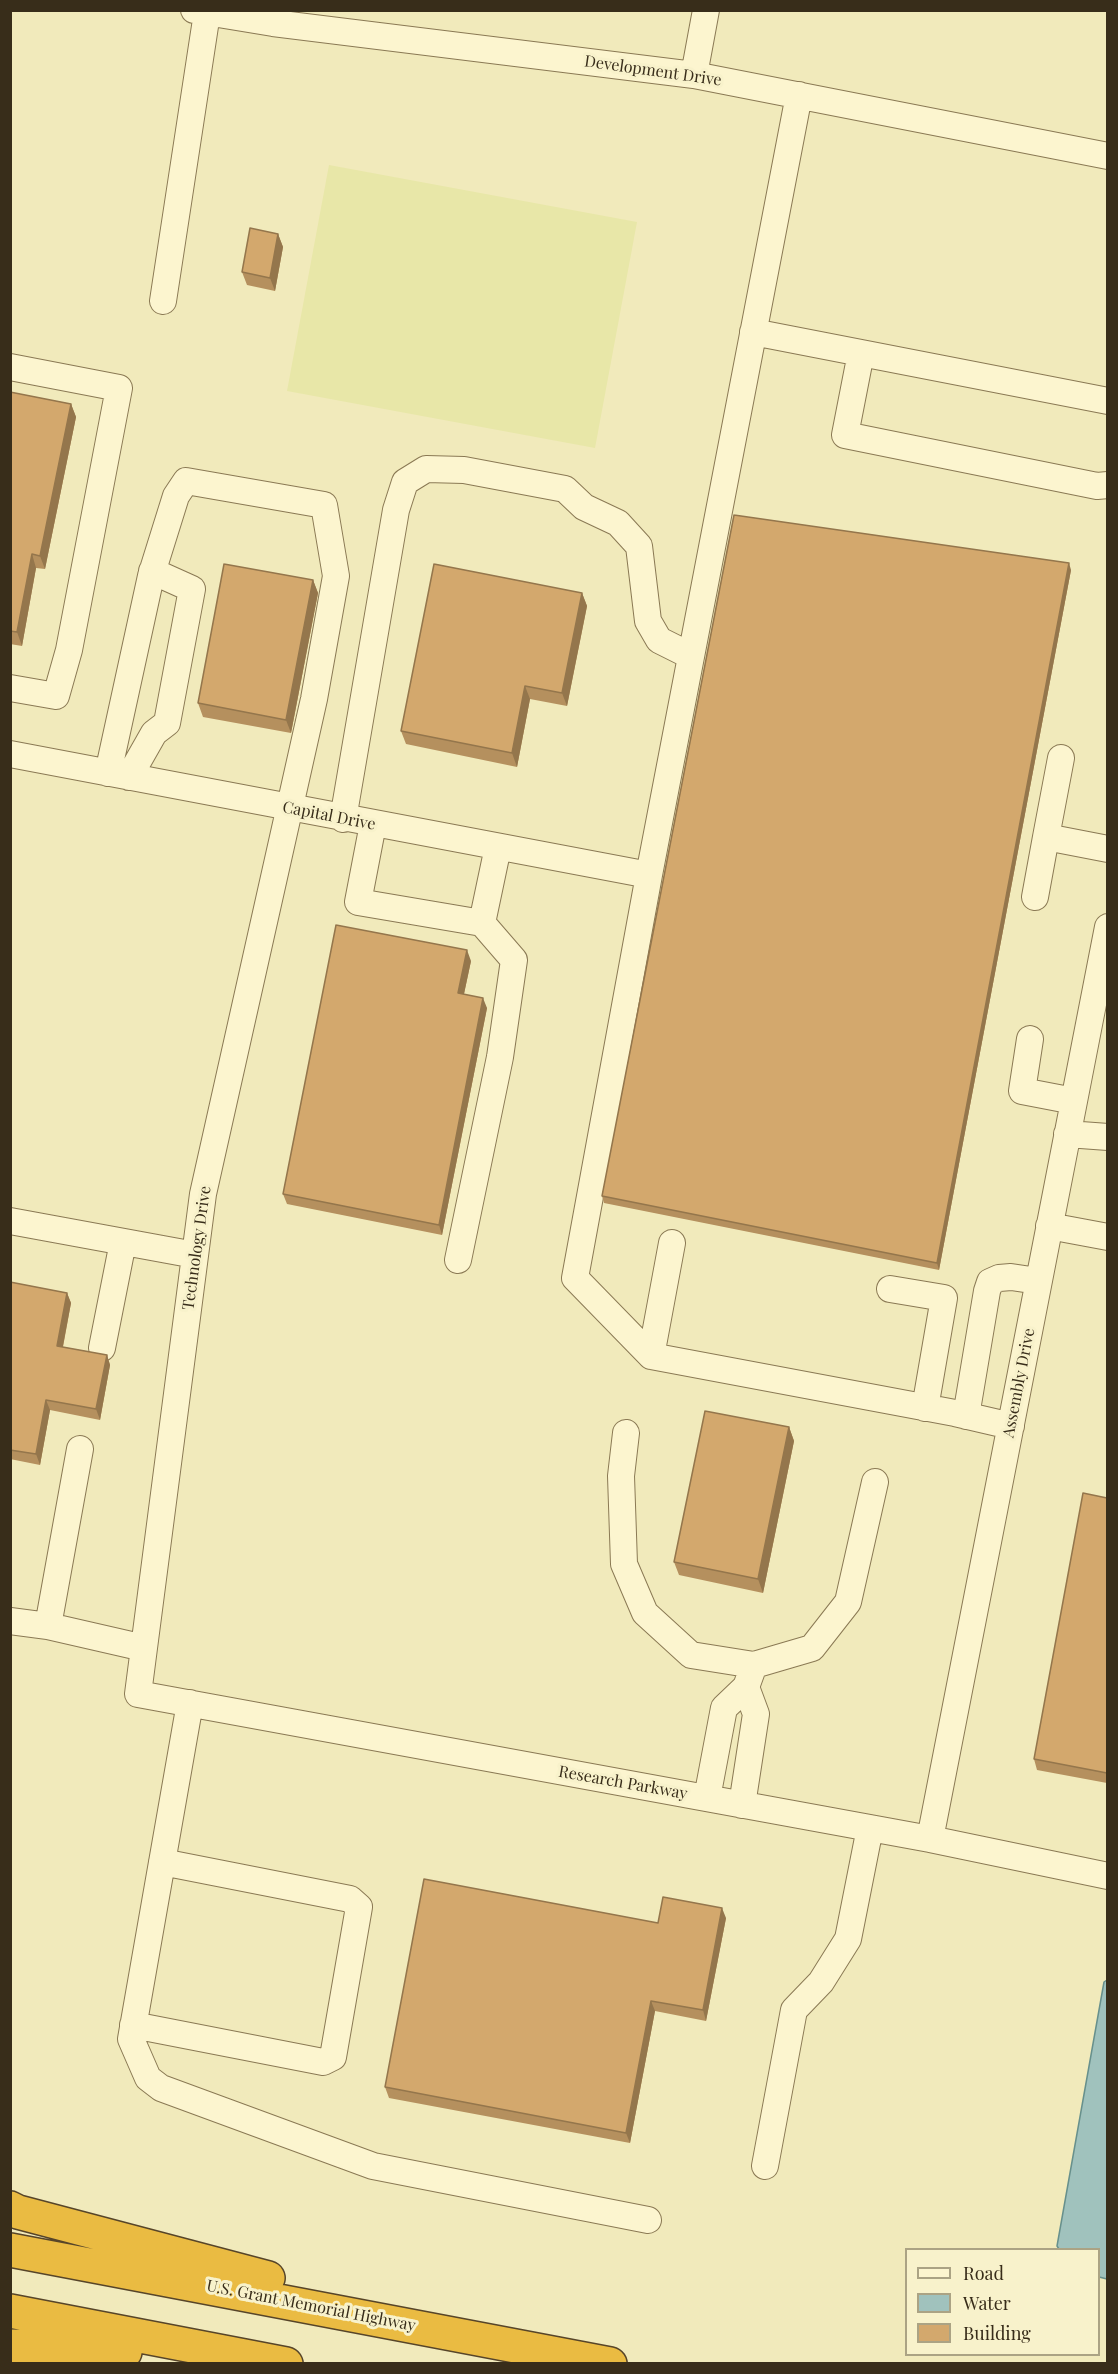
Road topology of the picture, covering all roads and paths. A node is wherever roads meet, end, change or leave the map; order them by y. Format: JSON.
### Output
{"nodes":[{"id":1,"x":706,"y":10,"type":"edge"},
{"id":2,"x":201,"y":12,"type":"edge"},
{"id":3,"x":694,"y":75,"type":"junction"},
{"id":4,"x":799,"y":95,"type":"junction"},
{"id":5,"x":1107,"y":156,"type":"edge"},
{"id":6,"x":163,"y":301,"type":"dead end"},
{"id":7,"x":753,"y":332,"type":"junction"},
{"id":8,"x":861,"y":353,"type":"junction"},
{"id":9,"x":10,"y":367,"type":"edge"},
{"id":10,"x":1107,"y":401,"type":"edge"},
{"id":11,"x":1107,"y":485,"type":"edge"},
{"id":12,"x":153,"y":570,"type":"junction"},
{"id":13,"x":691,"y":657,"type":"junction"},
{"id":14,"x":10,"y":688,"type":"edge"},
{"id":15,"x":10,"y":754,"type":"edge"},
{"id":16,"x":1061,"y":758,"type":"dead end"},
{"id":17,"x":118,"y":775,"type":"junction"},
{"id":18,"x":288,"y":808,"type":"junction"},
{"id":19,"x":343,"y":819,"type":"junction"},
{"id":20,"x":373,"y":824,"type":"junction"},
{"id":21,"x":1046,"y":837,"type":"junction"},
{"id":22,"x":498,"y":848,"type":"junction"},
{"id":23,"x":1107,"y":849,"type":"edge"},
{"id":24,"x":649,"y":875,"type":"junction"},
{"id":25,"x":1035,"y":897,"type":"dead end"},
{"id":26,"x":482,"y":923,"type":"junction"},
{"id":27,"x":1107,"y":927,"type":"edge"},
{"id":28,"x":1099,"y":1019,"type":"edge"},
{"id":29,"x":1030,"y":1040,"type":"dead end"},
{"id":30,"x":1074,"y":1101,"type":"junction"},
{"id":31,"x":1067,"y":1134,"type":"junction"},
{"id":32,"x":1107,"y":1137,"type":"edge"},
{"id":33,"x":10,"y":1221,"type":"edge"},
{"id":34,"x":1049,"y":1226,"type":"junction"},
{"id":35,"x":1107,"y":1237,"type":"edge"},
{"id":36,"x":123,"y":1242,"type":"junction"},
{"id":37,"x":672,"y":1243,"type":"dead end"},
{"id":38,"x":195,"y":1255,"type":"junction"},
{"id":39,"x":458,"y":1260,"type":"dead end"},
{"id":40,"x":1038,"y":1281,"type":"junction"},
{"id":41,"x":890,"y":1289,"type":"dead end"},
{"id":42,"x":102,"y":1348,"type":"dead end"},
{"id":43,"x":651,"y":1356,"type":"junction"},
{"id":44,"x":925,"y":1408,"type":"junction"},
{"id":45,"x":966,"y":1416,"type":"junction"},
{"id":46,"x":1011,"y":1426,"type":"junction"},
{"id":47,"x":626,"y":1433,"type":"dead end"},
{"id":48,"x":80,"y":1449,"type":"dead end"},
{"id":49,"x":875,"y":1482,"type":"dead end"},
{"id":50,"x":10,"y":1621,"type":"edge"},
{"id":51,"x":48,"y":1626,"type":"junction"},
{"id":52,"x":144,"y":1648,"type":"junction"},
{"id":53,"x":750,"y":1676,"type":"junction"},
{"id":54,"x":138,"y":1694,"type":"joint"},
{"id":55,"x":190,"y":1703,"type":"junction"},
{"id":56,"x":707,"y":1798,"type":"junction"},
{"id":57,"x":742,"y":1805,"type":"junction"},
{"id":58,"x":870,"y":1828,"type":"junction"},
{"id":59,"x":930,"y":1839,"type":"junction"},
{"id":60,"x":162,"y":1862,"type":"junction"},
{"id":61,"x":1107,"y":1876,"type":"edge"},
{"id":62,"x":133,"y":2025,"type":"junction"},
{"id":63,"x":765,"y":2166,"type":"dead end"},
{"id":64,"x":10,"y":2208,"type":"edge"},
{"id":65,"x":648,"y":2220,"type":"dead end"},
{"id":66,"x":10,"y":2250,"type":"edge"},
{"id":67,"x":10,"y":2311,"type":"edge"},
{"id":68,"x":10,"y":2346,"type":"edge"},
{"id":69,"x":552,"y":2352,"type":"junction"},
{"id":70,"x":208,"y":2364,"type":"edge"},
{"id":71,"x":286,"y":2364,"type":"edge"},
{"id":72,"x":610,"y":2364,"type":"edge"}],
"edges":[{"from":1,"to":3,"type":"street"},
{"from":2,"to":3,"type":"street","name":"Development Drive"},
{"from":2,"to":6,"type":"street"},
{"from":3,"to":4,"type":"street","name":"Development Drive"},
{"from":4,"to":5,"type":"street","name":"Development Drive"},
{"from":4,"to":7,"type":"street"},
{"from":7,"to":8,"type":"street"},
{"from":7,"to":13,"type":"street"},
{"from":8,"to":10,"type":"street"},
{"from":8,"to":11,"type":"street"},
{"from":9,"to":14,"type":"street"},
{"from":12,"to":17,"type":"street"},
{"from":12,"to":17,"type":"street"},
{"from":12,"to":18,"type":"street","name":"Technology Drive"},
{"from":13,"to":19,"type":"street"},
{"from":13,"to":24,"type":"street"},
{"from":15,"to":17,"type":"street","name":"Capital Drive"},
{"from":16,"to":21,"type":"street"},
{"from":17,"to":18,"type":"street","name":"Capital Drive"},
{"from":18,"to":19,"type":"street","name":"Capital Drive"},
{"from":18,"to":38,"type":"street","name":"Technology Drive"},
{"from":19,"to":20,"type":"street","name":"Capital Drive"},
{"from":20,"to":22,"type":"street","name":"Capital Drive"},
{"from":20,"to":26,"type":"street"},
{"from":21,"to":23,"type":"street"},
{"from":21,"to":25,"type":"street"},
{"from":22,"to":24,"type":"street","name":"Capital Drive"},
{"from":22,"to":26,"type":"street"},
{"from":24,"to":43,"type":"street"},
{"from":26,"to":39,"type":"street"},
{"from":27,"to":28,"type":"street","name":"Assembly Drive"},
{"from":28,"to":30,"type":"street","name":"Assembly Drive"},
{"from":29,"to":30,"type":"street"},
{"from":30,"to":31,"type":"street","name":"Assembly Drive"},
{"from":31,"to":32,"type":"street"},
{"from":31,"to":34,"type":"street","name":"Assembly Drive"},
{"from":33,"to":36,"type":"street"},
{"from":34,"to":35,"type":"street"},
{"from":34,"to":40,"type":"street","name":"Assembly Drive"},
{"from":36,"to":38,"type":"street"},
{"from":36,"to":42,"type":"street"},
{"from":37,"to":43,"type":"street"},
{"from":38,"to":52,"type":"street","name":"Technology Drive"},
{"from":40,"to":45,"type":"street"},
{"from":40,"to":46,"type":"street","name":"Assembly Drive"},
{"from":41,"to":44,"type":"street"},
{"from":43,"to":44,"type":"street"},
{"from":44,"to":45,"type":"street"},
{"from":45,"to":46,"type":"street"},
{"from":46,"to":59,"type":"street","name":"Assembly Drive"},
{"from":47,"to":53,"type":"street"},
{"from":48,"to":51,"type":"street"},
{"from":49,"to":53,"type":"street"},
{"from":50,"to":51,"type":"street"},
{"from":51,"to":52,"type":"street"},
{"from":52,"to":54,"type":"street","name":"Technology Drive"},
{"from":53,"to":56,"type":"street"},
{"from":53,"to":57,"type":"street"},
{"from":54,"to":55,"type":"street","name":"Research Parkway"},
{"from":55,"to":56,"type":"street","name":"Research Parkway"},
{"from":55,"to":60,"type":"street"},
{"from":56,"to":57,"type":"street","name":"Research Parkway"},
{"from":57,"to":58,"type":"street","name":"Research Parkway"},
{"from":58,"to":59,"type":"street","name":"Research Parkway"},
{"from":58,"to":63,"type":"street"},
{"from":59,"to":61,"type":"street","name":"Research Parkway"},
{"from":60,"to":62,"type":"street"},
{"from":60,"to":62,"type":"street"},
{"from":62,"to":65,"type":"street"},
{"from":64,"to":69,"type":"highway"},
{"from":66,"to":69,"type":"highway","name":"U.S. Grant Memorial Highway"},
{"from":67,"to":71,"type":"highway"},
{"from":68,"to":70,"type":"highway"},
{"from":69,"to":72,"type":"highway","name":"U.S. Grant Memorial Highway"}]}
